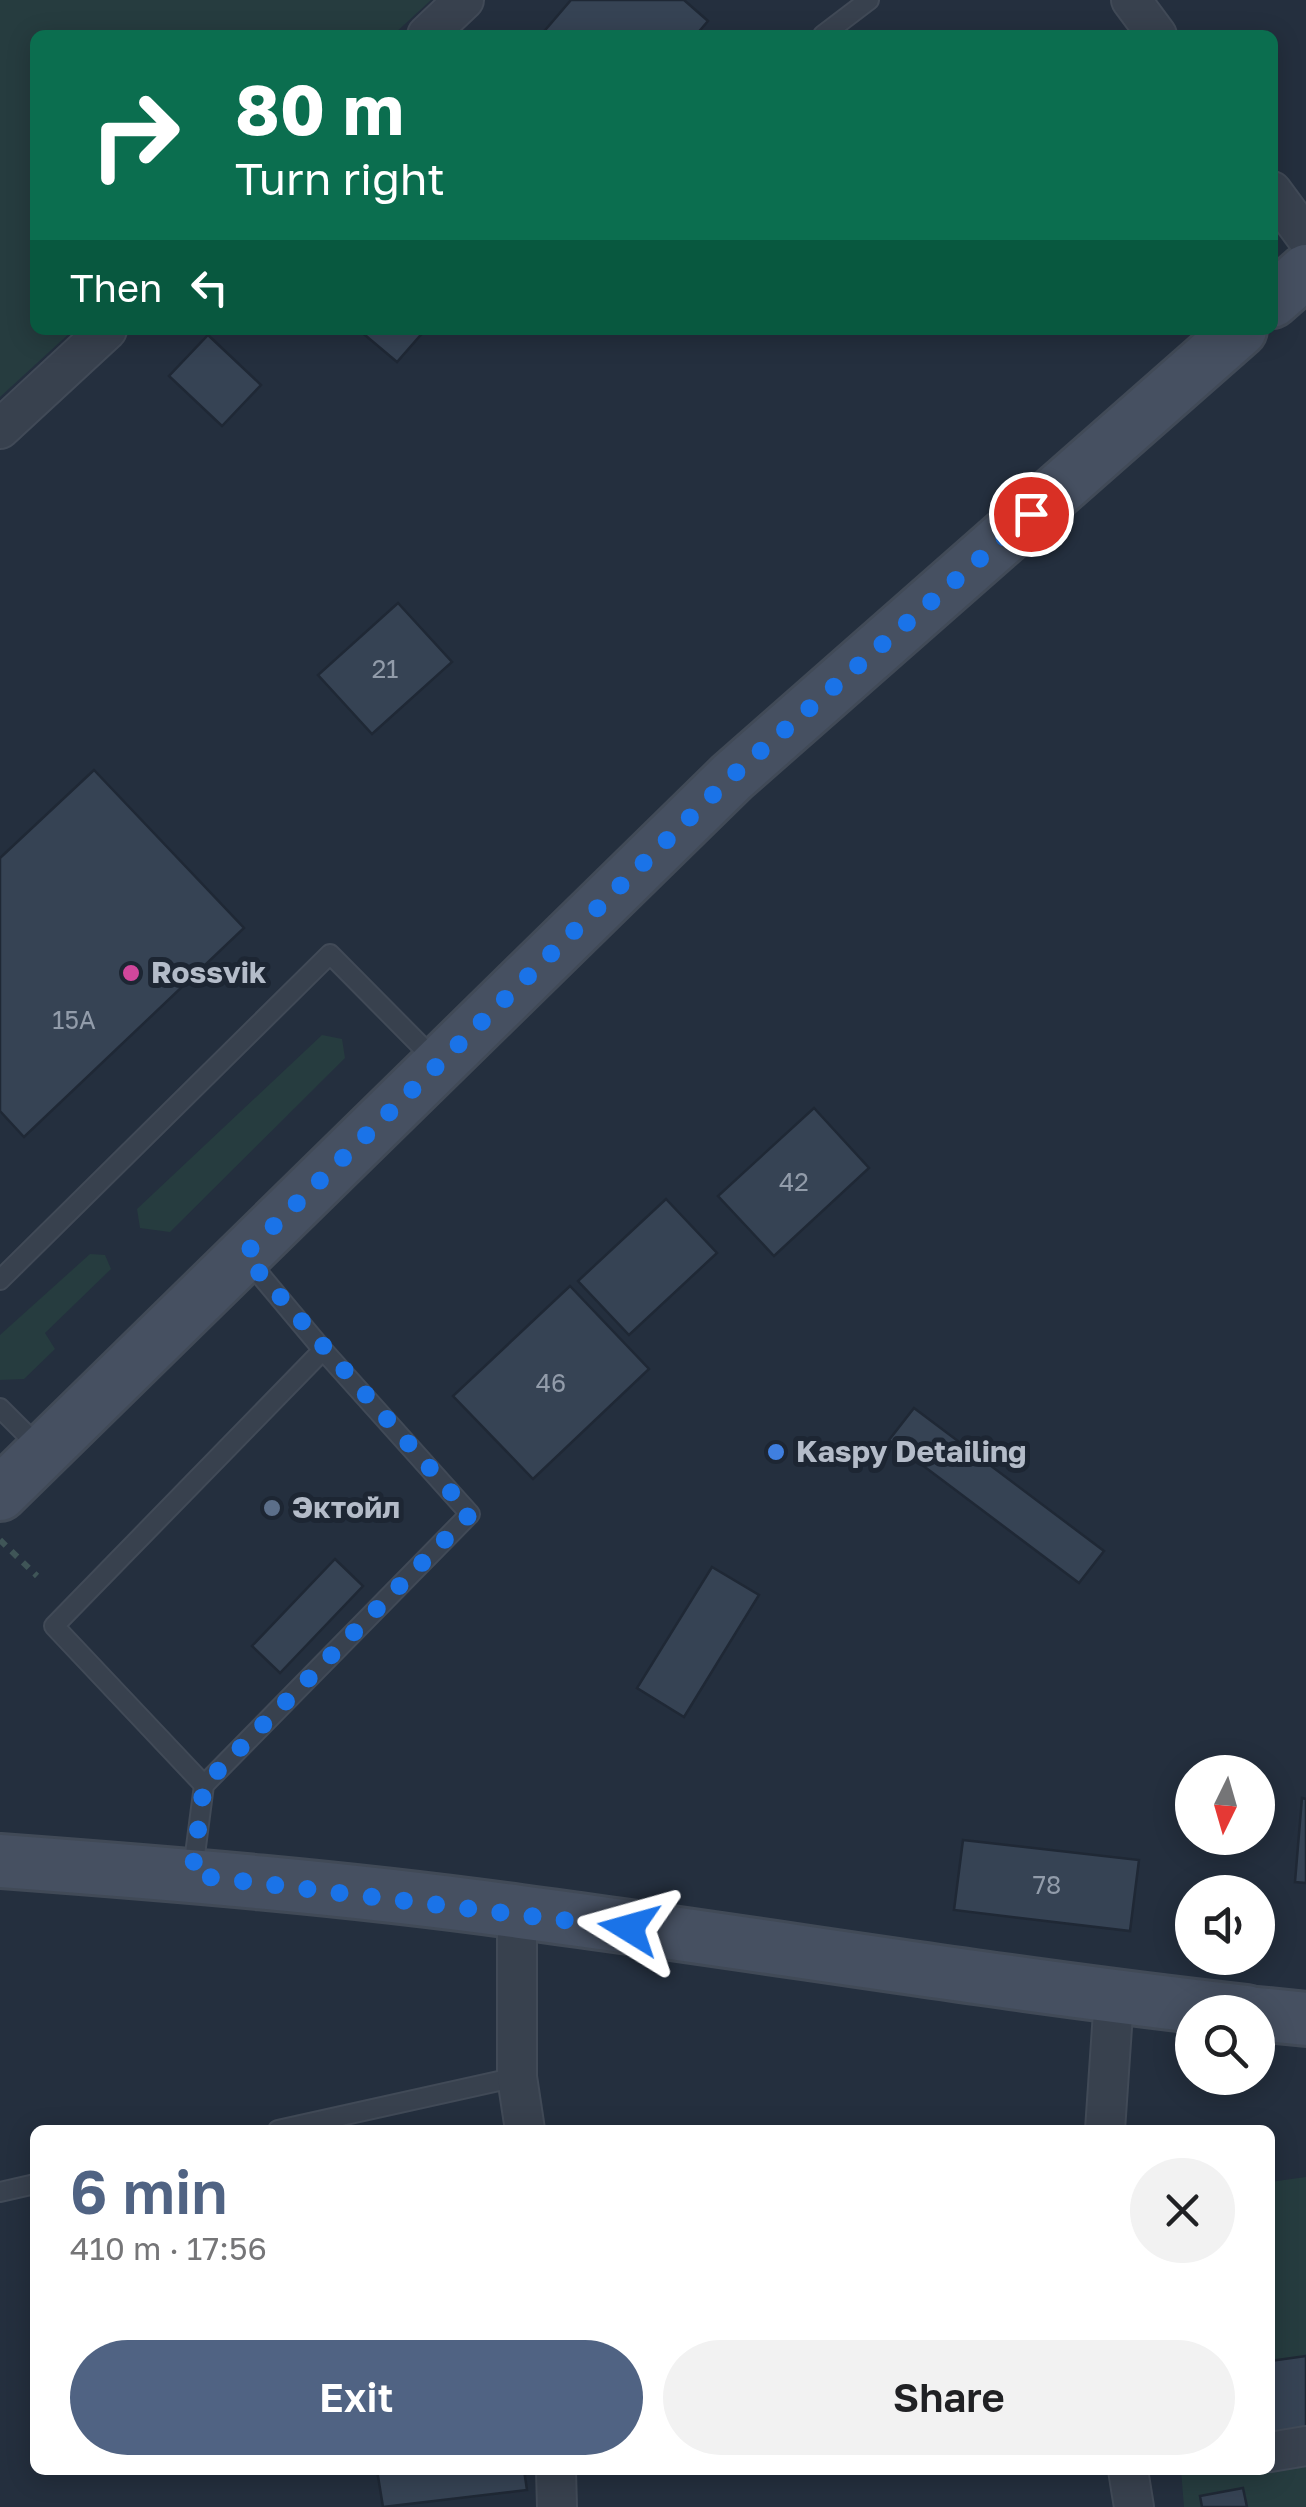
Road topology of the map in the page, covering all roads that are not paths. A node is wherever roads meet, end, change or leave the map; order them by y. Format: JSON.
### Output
{"nodes":[{"id":1,"x":464,"y":0,"type":"edge"},
{"id":2,"x":869,"y":0,"type":"edge"},
{"id":3,"x":1131,"y":0,"type":"edge"},
{"id":4,"x":431,"y":30,"type":"edge"},
{"id":5,"x":830,"y":30,"type":"edge"},
{"id":6,"x":1153,"y":30,"type":"edge"},
{"id":7,"x":1278,"y":199,"type":"edge"},
{"id":8,"x":1306,"y":237,"type":"edge"},
{"id":9,"x":1306,"y":272,"type":"edge"},
{"id":10,"x":1278,"y":296,"type":"edge"},
{"id":11,"x":102,"y":335,"type":"edge"},
{"id":12,"x":1234,"y":335,"type":"edge"},
{"id":13,"x":0,"y":429,"type":"edge"},
{"id":14,"x":438,"y":1064,"type":"junction"},
{"id":15,"x":244,"y":1255,"type":"junction"},
{"id":16,"x":0,"y":1280,"type":"edge"},
{"id":17,"x":322,"y":1350,"type":"junction"},
{"id":18,"x":0,"y":1408,"type":"edge"},
{"id":19,"x":43,"y":1452,"type":"junction"},
{"id":20,"x":0,"y":1494,"type":"edge"},
{"id":21,"x":204,"y":1785,"type":"junction"},
{"id":22,"x":0,"y":1861,"type":"edge"},
{"id":23,"x":192,"y":1875,"type":"junction"},
{"id":24,"x":517,"y":1911,"type":"junction"},
{"id":25,"x":1114,"y":1998,"type":"junction"},
{"id":26,"x":1175,"y":2004,"type":"edge"},
{"id":27,"x":1275,"y":2016,"type":"edge"},
{"id":28,"x":1306,"y":2019,"type":"edge"},
{"id":29,"x":517,"y":2077,"type":"junction"},
{"id":30,"x":301,"y":2125,"type":"edge"},
{"id":31,"x":524,"y":2125,"type":"edge"},
{"id":32,"x":1105,"y":2125,"type":"edge"},
{"id":33,"x":30,"y":2185,"type":"edge"},
{"id":34,"x":0,"y":2192,"type":"edge"},
{"id":35,"x":1306,"y":2446,"type":"edge"},
{"id":36,"x":1275,"y":2451,"type":"edge"},
{"id":37,"x":556,"y":2475,"type":"edge"},
{"id":38,"x":557,"y":2507,"type":"edge"}],
"edges":[{"from":1,"to":4,"type":"street"},
{"from":2,"to":5,"type":"lane"},
{"from":3,"to":6,"type":"street"},
{"from":7,"to":8,"type":"street"},
{"from":9,"to":10,"type":"main road"},
{"from":11,"to":13,"type":"street"},
{"from":12,"to":14,"type":"main road"},
{"from":14,"to":15,"type":"main road"},
{"from":14,"to":16,"type":"lane"},
{"from":15,"to":17,"type":"lane"},
{"from":15,"to":19,"type":"main road"},
{"from":17,"to":21,"type":"lane"},
{"from":17,"to":21,"type":"lane"},
{"from":18,"to":19,"type":"lane"},
{"from":19,"to":20,"type":"main road"},
{"from":21,"to":23,"type":"lane"},
{"from":22,"to":23,"type":"main road"},
{"from":23,"to":24,"type":"main road"},
{"from":24,"to":25,"type":"main road"},
{"from":24,"to":29,"type":"street"},
{"from":25,"to":26,"type":"main road"},
{"from":25,"to":32,"type":"street"},
{"from":27,"to":28,"type":"main road"},
{"from":29,"to":30,"type":"lane"},
{"from":29,"to":31,"type":"street"},
{"from":33,"to":34,"type":"lane"},
{"from":35,"to":36,"type":"street"},
{"from":37,"to":38,"type":"street"}]}
